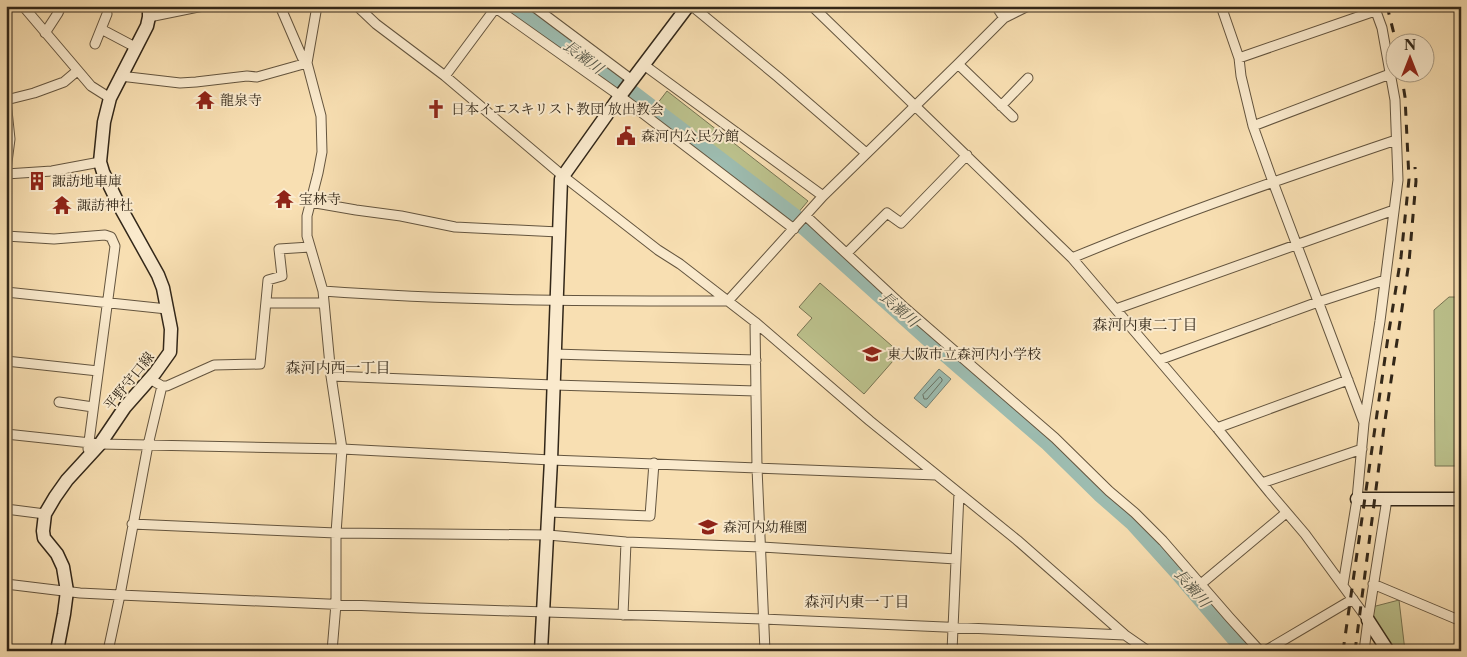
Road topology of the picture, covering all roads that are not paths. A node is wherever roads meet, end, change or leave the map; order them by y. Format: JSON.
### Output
{"nodes":[{"id":1,"x":23,"y":6,"type":"edge"},
{"id":2,"x":60,"y":6,"type":"edge"},
{"id":3,"x":203,"y":6,"type":"edge"},
{"id":4,"x":280,"y":6,"type":"edge"},
{"id":5,"x":317,"y":6,"type":"edge"},
{"id":6,"x":356,"y":6,"type":"edge"},
{"id":7,"x":533,"y":6,"type":"edge"},
{"id":8,"x":688,"y":6,"type":"edge"},
{"id":9,"x":692,"y":6,"type":"edge"},
{"id":10,"x":812,"y":6,"type":"edge"},
{"id":11,"x":996,"y":6,"type":"edge"},
{"id":12,"x":1028,"y":6,"type":"edge"},
{"id":13,"x":1221,"y":6,"type":"edge"},
{"id":14,"x":495,"y":7,"type":"edge"},
{"id":15,"x":1375,"y":9,"type":"edge"},
{"id":16,"x":149,"y":12,"type":"edge"},
{"id":17,"x":106,"y":14,"type":"dead end"},
{"id":18,"x":1004,"y":18,"type":"junction"},
{"id":19,"x":101,"y":29,"type":"junction"},
{"id":20,"x":45,"y":33,"type":"junction"},
{"id":21,"x":1384,"y":40,"type":"edge"},
{"id":22,"x":96,"y":44,"type":"dead end"},
{"id":23,"x":137,"y":48,"type":"junction"},
{"id":24,"x":1239,"y":58,"type":"junction"},
{"id":25,"x":307,"y":63,"type":"junction"},
{"id":26,"x":958,"y":64,"type":"junction"},
{"id":27,"x":644,"y":65,"type":"junction"},
{"id":28,"x":78,"y":71,"type":"junction"},
{"id":29,"x":120,"y":76,"type":"junction"},
{"id":30,"x":445,"y":76,"type":"junction"},
{"id":31,"x":1384,"y":76,"type":"edge"},
{"id":32,"x":1028,"y":78,"type":"dead end"},
{"id":33,"x":632,"y":80,"type":"junction"},
{"id":34,"x":1392,"y":82,"type":"edge"},
{"id":35,"x":620,"y":96,"type":"junction"},
{"id":36,"x":110,"y":98,"type":"junction"},
{"id":37,"x":6,"y":101,"type":"edge"},
{"id":38,"x":916,"y":106,"type":"junction"},
{"id":39,"x":1001,"y":106,"type":"junction"},
{"id":40,"x":1013,"y":117,"type":"dead end"},
{"id":41,"x":1253,"y":126,"type":"junction"},
{"id":42,"x":8,"y":139,"type":"edge"},
{"id":43,"x":1396,"y":140,"type":"junction"},
{"id":44,"x":866,"y":153,"type":"junction"},
{"id":45,"x":967,"y":155,"type":"junction"},
{"id":46,"x":100,"y":162,"type":"junction"},
{"id":47,"x":6,"y":170,"type":"edge"},
{"id":48,"x":6,"y":174,"type":"edge"},
{"id":49,"x":563,"y":176,"type":"junction"},
{"id":50,"x":1273,"y":182,"type":"junction"},
{"id":51,"x":823,"y":196,"type":"junction"},
{"id":52,"x":310,"y":202,"type":"junction"},
{"id":53,"x":1394,"y":210,"type":"junction"},
{"id":54,"x":806,"y":216,"type":"junction"},
{"id":55,"x":795,"y":228,"type":"junction"},
{"id":56,"x":559,"y":232,"type":"junction"},
{"id":57,"x":6,"y":236,"type":"edge"},
{"id":58,"x":1296,"y":245,"type":"junction"},
{"id":59,"x":310,"y":247,"type":"junction"},
{"id":60,"x":847,"y":253,"type":"junction"},
{"id":61,"x":1072,"y":258,"type":"junction"},
{"id":62,"x":1385,"y":280,"type":"junction"},
{"id":63,"x":323,"y":291,"type":"junction"},
{"id":64,"x":6,"y":292,"type":"edge"},
{"id":65,"x":556,"y":300,"type":"junction"},
{"id":66,"x":728,"y":301,"type":"junction"},
{"id":67,"x":1318,"y":302,"type":"junction"},
{"id":68,"x":106,"y":303,"type":"junction"},
{"id":69,"x":267,"y":303,"type":"junction"},
{"id":70,"x":323,"y":303,"type":"junction"},
{"id":71,"x":167,"y":309,"type":"junction"},
{"id":72,"x":1116,"y":309,"type":"junction"},
{"id":73,"x":755,"y":322,"type":"junction"},
{"id":74,"x":554,"y":354,"type":"junction"},
{"id":75,"x":756,"y":360,"type":"junction"},
{"id":76,"x":1159,"y":360,"type":"junction"},
{"id":77,"x":6,"y":361,"type":"edge"},
{"id":78,"x":98,"y":371,"type":"junction"},
{"id":79,"x":331,"y":376,"type":"junction"},
{"id":80,"x":150,"y":379,"type":"junction"},
{"id":81,"x":1348,"y":380,"type":"junction"},
{"id":82,"x":554,"y":385,"type":"junction"},
{"id":83,"x":162,"y":386,"type":"junction"},
{"id":84,"x":756,"y":391,"type":"junction"},
{"id":85,"x":59,"y":402,"type":"dead end"},
{"id":86,"x":94,"y":407,"type":"junction"},
{"id":87,"x":1364,"y":423,"type":"junction"},
{"id":88,"x":1217,"y":428,"type":"junction"},
{"id":89,"x":6,"y":434,"type":"edge"},
{"id":90,"x":95,"y":443,"type":"junction"},
{"id":91,"x":148,"y":445,"type":"junction"},
{"id":92,"x":342,"y":449,"type":"junction"},
{"id":93,"x":1362,"y":449,"type":"junction"},
{"id":94,"x":551,"y":460,"type":"junction"},
{"id":95,"x":654,"y":463,"type":"junction"},
{"id":96,"x":757,"y":468,"type":"junction"},
{"id":97,"x":936,"y":474,"type":"junction"},
{"id":98,"x":1262,"y":483,"type":"junction"},
{"id":99,"x":959,"y":493,"type":"junction"},
{"id":100,"x":1357,"y":499,"type":"junction"},
{"id":101,"x":1387,"y":499,"type":"junction"},
{"id":102,"x":1461,"y":499,"type":"edge"},
{"id":103,"x":6,"y":509,"type":"edge"},
{"id":104,"x":548,"y":512,"type":"junction"},
{"id":105,"x":1286,"y":512,"type":"junction"},
{"id":106,"x":46,"y":514,"type":"junction"},
{"id":107,"x":132,"y":524,"type":"junction"},
{"id":108,"x":336,"y":533,"type":"junction"},
{"id":109,"x":548,"y":535,"type":"junction"},
{"id":110,"x":626,"y":542,"type":"junction"},
{"id":111,"x":761,"y":547,"type":"junction"},
{"id":112,"x":956,"y":559,"type":"junction"},
{"id":113,"x":6,"y":584,"type":"edge"},
{"id":114,"x":1201,"y":584,"type":"junction"},
{"id":115,"x":1373,"y":584,"type":"junction"},
{"id":116,"x":1343,"y":585,"type":"junction"},
{"id":117,"x":67,"y":591,"type":"junction"},
{"id":118,"x":120,"y":595,"type":"junction"},
{"id":119,"x":1353,"y":599,"type":"junction"},
{"id":120,"x":336,"y":604,"type":"junction"},
{"id":121,"x":543,"y":612,"type":"junction"},
{"id":122,"x":623,"y":615,"type":"junction"},
{"id":123,"x":763,"y":619,"type":"junction"},
{"id":124,"x":1368,"y":620,"type":"junction"},
{"id":125,"x":1461,"y":621,"type":"edge"},
{"id":126,"x":953,"y":628,"type":"junction"},
{"id":127,"x":1125,"y":635,"type":"junction"},
{"id":128,"x":57,"y":651,"type":"edge"},
{"id":129,"x":108,"y":651,"type":"edge"},
{"id":130,"x":332,"y":651,"type":"edge"},
{"id":131,"x":541,"y":651,"type":"edge"},
{"id":132,"x":765,"y":651,"type":"edge"},
{"id":133,"x":952,"y":651,"type":"edge"},
{"id":134,"x":1148,"y":651,"type":"edge"},
{"id":135,"x":1260,"y":651,"type":"edge"},
{"id":136,"x":1265,"y":651,"type":"edge"},
{"id":137,"x":1364,"y":651,"type":"edge"},
{"id":138,"x":1388,"y":651,"type":"edge"}],
"edges":[{"from":1,"to":20,"type":"street"},
{"from":2,"to":20,"type":"street"},
{"from":3,"to":16,"type":"street"},
{"from":4,"to":25,"type":"street"},
{"from":5,"to":25,"type":"street"},
{"from":6,"to":30,"type":"street"},
{"from":7,"to":33,"type":"street"},
{"from":8,"to":27,"type":"street"},
{"from":9,"to":44,"type":"street"},
{"from":10,"to":38,"type":"street"},
{"from":11,"to":18,"type":"street"},
{"from":12,"to":18,"type":"street"},
{"from":13,"to":24,"type":"street"},
{"from":14,"to":30,"type":"street"},
{"from":14,"to":35,"type":"street"},
{"from":15,"to":21,"type":"street"},
{"from":15,"to":24,"type":"street"},
{"from":16,"to":23,"type":"street","name":"平野守口線"},
{"from":17,"to":19,"type":"street"},
{"from":18,"to":26,"type":"street"},
{"from":19,"to":22,"type":"street"},
{"from":19,"to":23,"type":"street"},
{"from":20,"to":28,"type":"street"},
{"from":23,"to":29,"type":"street","name":"平野守口線"},
{"from":24,"to":41,"type":"street"},
{"from":25,"to":29,"type":"street"},
{"from":25,"to":52,"type":"street"},
{"from":26,"to":38,"type":"street"},
{"from":26,"to":39,"type":"street"},
{"from":27,"to":33,"type":"street"},
{"from":27,"to":51,"type":"street"},
{"from":28,"to":36,"type":"street"},
{"from":28,"to":37,"type":"street"},
{"from":29,"to":36,"type":"street","name":"平野守口線"},
{"from":30,"to":49,"type":"street"},
{"from":31,"to":41,"type":"street"},
{"from":32,"to":39,"type":"street"},
{"from":33,"to":35,"type":"street"},
{"from":34,"to":43,"type":"street"},
{"from":35,"to":49,"type":"street"},
{"from":35,"to":55,"type":"street"},
{"from":36,"to":46,"type":"street","name":"平野守口線"},
{"from":37,"to":42,"type":"street"},
{"from":38,"to":44,"type":"street"},
{"from":38,"to":45,"type":"street"},
{"from":39,"to":40,"type":"street"},
{"from":41,"to":50,"type":"street"},
{"from":42,"to":47,"type":"street"},
{"from":43,"to":50,"type":"street"},
{"from":43,"to":53,"type":"street"},
{"from":44,"to":51,"type":"street"},
{"from":45,"to":60,"type":"street"},
{"from":45,"to":61,"type":"street"},
{"from":46,"to":48,"type":"street"},
{"from":46,"to":71,"type":"street","name":"平野守口線"},
{"from":49,"to":56,"type":"street"},
{"from":49,"to":66,"type":"street"},
{"from":50,"to":58,"type":"street"},
{"from":50,"to":61,"type":"street"},
{"from":51,"to":54,"type":"street"},
{"from":52,"to":56,"type":"street"},
{"from":52,"to":59,"type":"street"},
{"from":53,"to":58,"type":"street"},
{"from":53,"to":62,"type":"street"},
{"from":54,"to":55,"type":"street"},
{"from":54,"to":60,"type":"street"},
{"from":55,"to":66,"type":"street"},
{"from":56,"to":65,"type":"street"},
{"from":57,"to":68,"type":"street"},
{"from":58,"to":67,"type":"street"},
{"from":58,"to":72,"type":"street"},
{"from":59,"to":63,"type":"street"},
{"from":59,"to":69,"type":"street"},
{"from":60,"to":114,"type":"street"},
{"from":61,"to":72,"type":"street"},
{"from":62,"to":67,"type":"street"},
{"from":62,"to":87,"type":"street"},
{"from":63,"to":65,"type":"street"},
{"from":63,"to":70,"type":"street"},
{"from":64,"to":68,"type":"street"},
{"from":65,"to":66,"type":"street"},
{"from":65,"to":74,"type":"street"},
{"from":66,"to":73,"type":"street"},
{"from":67,"to":76,"type":"street"},
{"from":67,"to":81,"type":"street"},
{"from":68,"to":71,"type":"street"},
{"from":68,"to":78,"type":"street"},
{"from":69,"to":70,"type":"street"},
{"from":69,"to":83,"type":"street"},
{"from":70,"to":79,"type":"street"},
{"from":71,"to":80,"type":"street","name":"平野守口線"},
{"from":72,"to":76,"type":"street"},
{"from":73,"to":75,"type":"street"},
{"from":73,"to":97,"type":"street"},
{"from":74,"to":75,"type":"street"},
{"from":74,"to":82,"type":"street"},
{"from":75,"to":84,"type":"street"},
{"from":76,"to":88,"type":"street"},
{"from":77,"to":78,"type":"street"},
{"from":78,"to":86,"type":"street"},
{"from":79,"to":82,"type":"street"},
{"from":79,"to":92,"type":"street"},
{"from":80,"to":83,"type":"street"},
{"from":80,"to":90,"type":"street","name":"平野守口線"},
{"from":81,"to":87,"type":"street"},
{"from":81,"to":88,"type":"street"},
{"from":82,"to":84,"type":"street"},
{"from":82,"to":94,"type":"street"},
{"from":83,"to":91,"type":"street"},
{"from":84,"to":96,"type":"street"},
{"from":85,"to":86,"type":"street"},
{"from":86,"to":90,"type":"street"},
{"from":87,"to":93,"type":"street"},
{"from":88,"to":98,"type":"street"},
{"from":89,"to":90,"type":"street"},
{"from":90,"to":91,"type":"street"},
{"from":90,"to":106,"type":"street","name":"平野守口線"},
{"from":91,"to":92,"type":"street"},
{"from":91,"to":107,"type":"street"},
{"from":92,"to":94,"type":"street"},
{"from":92,"to":108,"type":"street"},
{"from":93,"to":98,"type":"street"},
{"from":93,"to":100,"type":"street"},
{"from":94,"to":95,"type":"street"},
{"from":94,"to":104,"type":"street"},
{"from":95,"to":96,"type":"street"},
{"from":95,"to":104,"type":"street"},
{"from":96,"to":97,"type":"street"},
{"from":96,"to":111,"type":"street"},
{"from":97,"to":99,"type":"street"},
{"from":98,"to":105,"type":"street"},
{"from":99,"to":112,"type":"street"},
{"from":99,"to":127,"type":"street"},
{"from":100,"to":101,"type":"street"},
{"from":100,"to":116,"type":"street"},
{"from":101,"to":102,"type":"street"},
{"from":101,"to":115,"type":"street"},
{"from":103,"to":106,"type":"street"},
{"from":104,"to":109,"type":"street"},
{"from":105,"to":114,"type":"street"},
{"from":105,"to":116,"type":"street"},
{"from":106,"to":117,"type":"street","name":"平野守口線"},
{"from":107,"to":108,"type":"street"},
{"from":107,"to":118,"type":"street"},
{"from":108,"to":109,"type":"street"},
{"from":108,"to":120,"type":"street"},
{"from":109,"to":110,"type":"street"},
{"from":109,"to":121,"type":"street"},
{"from":110,"to":111,"type":"street"},
{"from":110,"to":122,"type":"street"},
{"from":111,"to":112,"type":"street"},
{"from":111,"to":123,"type":"street"},
{"from":112,"to":126,"type":"street"},
{"from":113,"to":117,"type":"street"},
{"from":114,"to":135,"type":"street"},
{"from":115,"to":124,"type":"street"},
{"from":115,"to":125,"type":"street"},
{"from":116,"to":119,"type":"street"},
{"from":117,"to":118,"type":"street"},
{"from":117,"to":128,"type":"street","name":"平野守口線"},
{"from":118,"to":120,"type":"street"},
{"from":118,"to":129,"type":"street"},
{"from":119,"to":124,"type":"street"},
{"from":119,"to":136,"type":"street"},
{"from":120,"to":121,"type":"street"},
{"from":120,"to":130,"type":"street"},
{"from":121,"to":122,"type":"street"},
{"from":121,"to":131,"type":"street"},
{"from":122,"to":123,"type":"street"},
{"from":123,"to":126,"type":"street"},
{"from":123,"to":132,"type":"street"},
{"from":124,"to":137,"type":"street"},
{"from":124,"to":138,"type":"street"},
{"from":126,"to":127,"type":"street"},
{"from":126,"to":133,"type":"street"},
{"from":127,"to":134,"type":"street"}]}
